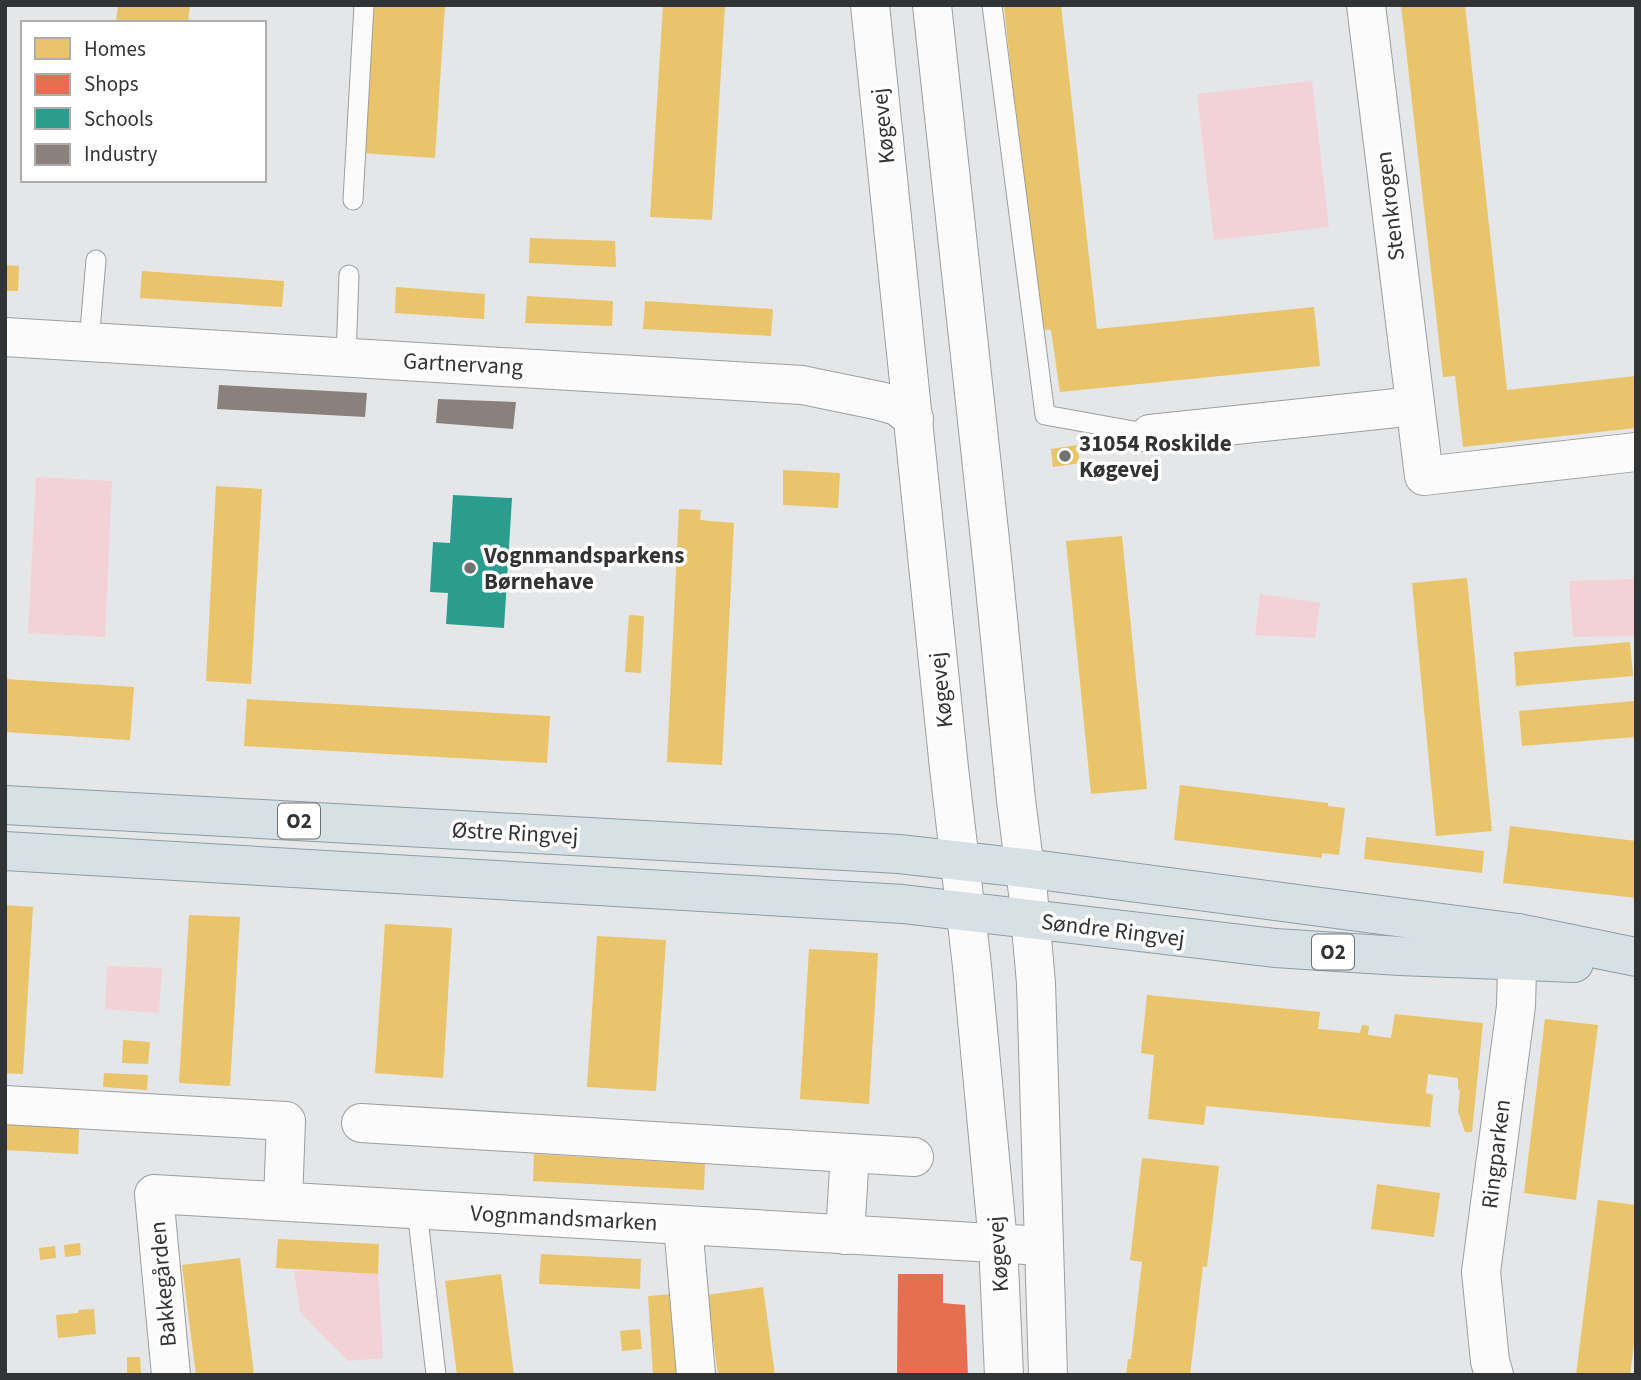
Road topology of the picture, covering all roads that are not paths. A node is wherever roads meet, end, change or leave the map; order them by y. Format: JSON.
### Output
{"nodes":[{"id":1,"x":364,"y":5,"type":"edge"},
{"id":2,"x":870,"y":5,"type":"edge"},
{"id":3,"x":932,"y":5,"type":"edge"},
{"id":4,"x":992,"y":5,"type":"edge"},
{"id":5,"x":1366,"y":5,"type":"edge"},
{"id":6,"x":353,"y":200,"type":"dead end"},
{"id":7,"x":96,"y":260,"type":"dead end"},
{"id":8,"x":349,"y":275,"type":"dead end"},
{"id":9,"x":5,"y":337,"type":"edge"},
{"id":10,"x":89,"y":342,"type":"junction"},
{"id":11,"x":346,"y":357,"type":"junction"},
{"id":12,"x":1415,"y":406,"type":"junction"},
{"id":13,"x":914,"y":419,"type":"junction"},
{"id":14,"x":1150,"y":434,"type":"joint"},
{"id":15,"x":1636,"y":452,"type":"edge"},
{"id":16,"x":5,"y":805,"type":"edge"},
{"id":17,"x":5,"y":851,"type":"edge"},
{"id":18,"x":960,"y":860,"type":"junction"},
{"id":19,"x":1024,"y":868,"type":"junction"},
{"id":20,"x":590,"y":886,"type":"joint"},
{"id":21,"x":965,"y":912,"type":"junction"},
{"id":22,"x":1031,"y":920,"type":"junction"},
{"id":23,"x":1517,"y":947,"type":"junction"},
{"id":24,"x":1636,"y":957,"type":"edge"},
{"id":25,"x":1636,"y":965,"type":"edge"},
{"id":26,"x":5,"y":1105,"type":"edge"},
{"id":27,"x":361,"y":1122,"type":"dead end"},
{"id":28,"x":850,"y":1153,"type":"junction"},
{"id":29,"x":914,"y":1157,"type":"dead end"},
{"id":30,"x":154,"y":1194,"type":"joint"},
{"id":31,"x":283,"y":1201,"type":"junction"},
{"id":32,"x":417,"y":1210,"type":"junction"},
{"id":33,"x":683,"y":1225,"type":"junction"},
{"id":34,"x":845,"y":1235,"type":"junction"},
{"id":35,"x":998,"y":1243,"type":"junction"},
{"id":36,"x":1044,"y":1246,"type":"junction"},
{"id":37,"x":171,"y":1375,"type":"edge"},
{"id":38,"x":436,"y":1375,"type":"edge"},
{"id":39,"x":696,"y":1375,"type":"edge"},
{"id":40,"x":1004,"y":1375,"type":"edge"},
{"id":41,"x":1048,"y":1375,"type":"edge"},
{"id":42,"x":1494,"y":1375,"type":"edge"}],
"edges":[{"from":1,"to":6,"type":"lane"},
{"from":2,"to":13,"type":"street","name":"Køgevej"},
{"from":3,"to":19,"type":"street","name":"Køgevej"},
{"from":4,"to":14,"type":"lane"},
{"from":5,"to":12,"type":"street","name":"Stenkrogen"},
{"from":7,"to":10,"type":"lane"},
{"from":8,"to":11,"type":"lane"},
{"from":9,"to":10,"type":"street","name":"Gartnervang"},
{"from":10,"to":11,"type":"street","name":"Gartnervang"},
{"from":11,"to":13,"type":"street","name":"Gartnervang"},
{"from":12,"to":14,"type":"street"},
{"from":12,"to":15,"type":"street","name":"Stenkrogen"},
{"from":13,"to":18,"type":"street","name":"Køgevej"},
{"from":16,"to":18,"type":"main road","name":"Østre Ringvej","number":"O2"},
{"from":17,"to":20,"type":"main road","name":"Østre Ringvej","number":"O2"},
{"from":18,"to":19,"type":"main road","name":"Østre Ringvej","number":"O2"},
{"from":18,"to":21,"type":"street","name":"Køgevej"},
{"from":19,"to":22,"type":"street","name":"Køgevej"},
{"from":19,"to":23,"type":"main road","name":"Søndre Ringvej","number":"O2"},
{"from":20,"to":21,"type":"main road","name":"Søndre Ringvej","number":"O2"},
{"from":21,"to":22,"type":"main road","name":"Søndre Ringvej","number":"O2"},
{"from":21,"to":35,"type":"street","name":"Køgevej"},
{"from":22,"to":23,"type":"main road","name":"Søndre Ringvej","number":"O2"},
{"from":22,"to":36,"type":"street","name":"Køgevej"},
{"from":23,"to":24,"type":"main road","name":"Søndre Ringvej","number":"O2"},
{"from":23,"to":25,"type":"main road","name":"Søndre Ringvej","number":"O2"},
{"from":23,"to":42,"type":"street","name":"Ringparken"},
{"from":26,"to":31,"type":"street"},
{"from":27,"to":28,"type":"street"},
{"from":28,"to":29,"type":"street"},
{"from":28,"to":34,"type":"street"},
{"from":30,"to":31,"type":"street","name":"Vognmandsmarken"},
{"from":30,"to":37,"type":"street","name":"Bakkegården"},
{"from":31,"to":32,"type":"street","name":"Vognmandsmarken"},
{"from":32,"to":33,"type":"street","name":"Vognmandsmarken"},
{"from":32,"to":38,"type":"lane"},
{"from":33,"to":34,"type":"street","name":"Vognmandsmarken"},
{"from":33,"to":39,"type":"street"},
{"from":34,"to":35,"type":"street","name":"Vognmandsmarken"},
{"from":35,"to":36,"type":"street","name":"Vognmandsmarken"},
{"from":35,"to":40,"type":"street","name":"Køgevej"},
{"from":36,"to":41,"type":"street","name":"Køgevej"}]}
